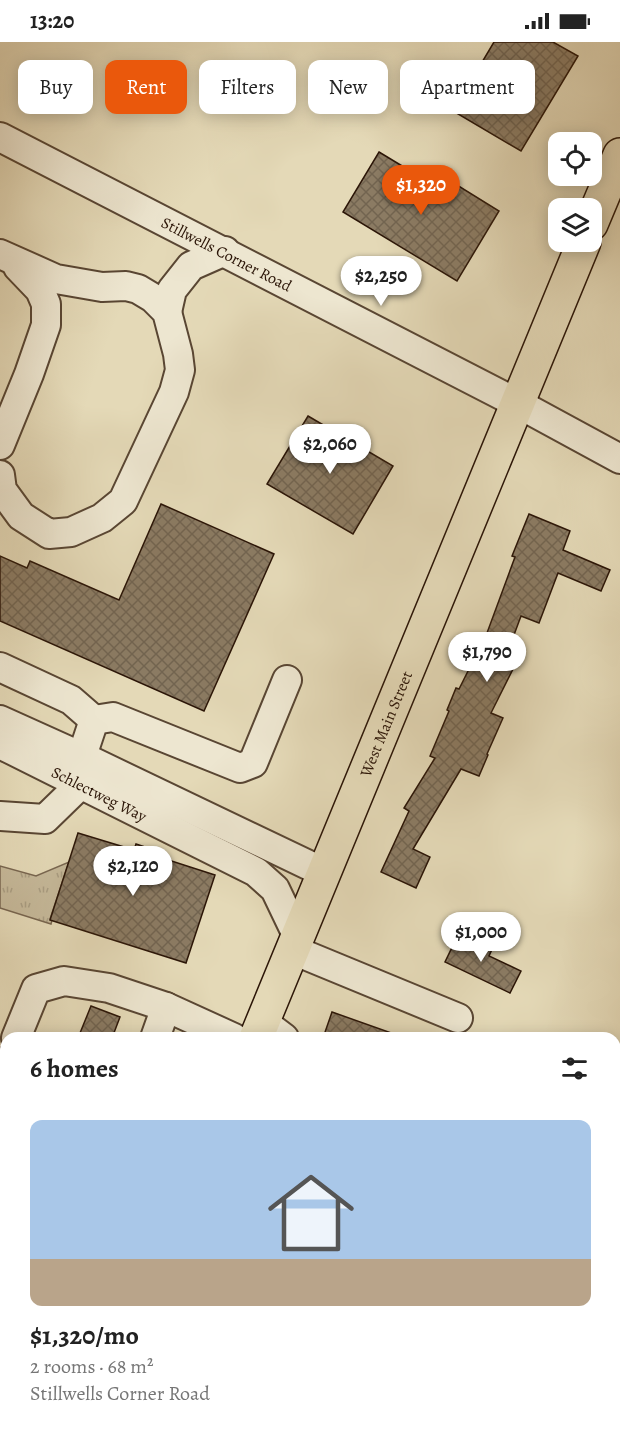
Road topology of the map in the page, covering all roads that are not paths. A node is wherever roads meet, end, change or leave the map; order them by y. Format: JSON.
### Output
{"nodes":[{"id":1,"x":0,"y":137,"type":"edge"},
{"id":2,"x":620,"y":155,"type":"edge"},
{"id":3,"x":602,"y":198,"type":"edge"},
{"id":4,"x":225,"y":251,"type":"junction"},
{"id":5,"x":580,"y":252,"type":"edge"},
{"id":6,"x":5,"y":257,"type":"edge"},
{"id":7,"x":166,"y":312,"type":"junction"},
{"id":8,"x":517,"y":403,"type":"junction"},
{"id":9,"x":0,"y":445,"type":"edge"},
{"id":10,"x":620,"y":459,"type":"edge"},
{"id":11,"x":0,"y":475,"type":"edge"},
{"id":12,"x":0,"y":667,"type":"edge"},
{"id":13,"x":287,"y":680,"type":"dead end"},
{"id":14,"x":0,"y":720,"type":"edge"},
{"id":15,"x":94,"y":720,"type":"junction"},
{"id":16,"x":0,"y":744,"type":"edge"},
{"id":17,"x":85,"y":767,"type":"junction"},
{"id":18,"x":0,"y":816,"type":"edge"},
{"id":19,"x":325,"y":873,"type":"junction"},
{"id":20,"x":296,"y":944,"type":"junction"},
{"id":21,"x":166,"y":1007,"type":"junction"},
{"id":22,"x":458,"y":1018,"type":"dead end"},
{"id":23,"x":18,"y":1032,"type":"edge"},
{"id":24,"x":157,"y":1032,"type":"edge"},
{"id":25,"x":221,"y":1032,"type":"edge"},
{"id":26,"x":268,"y":1032,"type":"edge"}],
"edges":[{"from":1,"to":4,"type":"street","name":"Stillwells Corner Road"},
{"from":2,"to":3,"type":"main road"},
{"from":4,"to":7,"type":"street"},
{"from":4,"to":8,"type":"street","name":"Stillwells Corner Road"},
{"from":5,"to":8,"type":"main road","name":"West Main Street"},
{"from":6,"to":7,"type":"street"},
{"from":6,"to":9,"type":"street"},
{"from":7,"to":11,"type":"street"},
{"from":8,"to":10,"type":"street","name":"Stillwells Corner Road"},
{"from":8,"to":19,"type":"main road","name":"West Main Street"},
{"from":12,"to":15,"type":"street"},
{"from":13,"to":15,"type":"street"},
{"from":14,"to":17,"type":"street","name":"Schlectweg Way"},
{"from":15,"to":17,"type":"street"},
{"from":16,"to":17,"type":"street","name":"Schlectweg Way"},
{"from":17,"to":18,"type":"street"},
{"from":17,"to":19,"type":"street","name":"Schlectweg Way"},
{"from":17,"to":20,"type":"street","name":"Schlectweg Way"},
{"from":19,"to":20,"type":"main road","name":"West Main Street"},
{"from":20,"to":22,"type":"street"},
{"from":20,"to":26,"type":"main road","name":"West Main Street"},
{"from":21,"to":23,"type":"street"},
{"from":21,"to":24,"type":"street"},
{"from":21,"to":25,"type":"street"}]}
